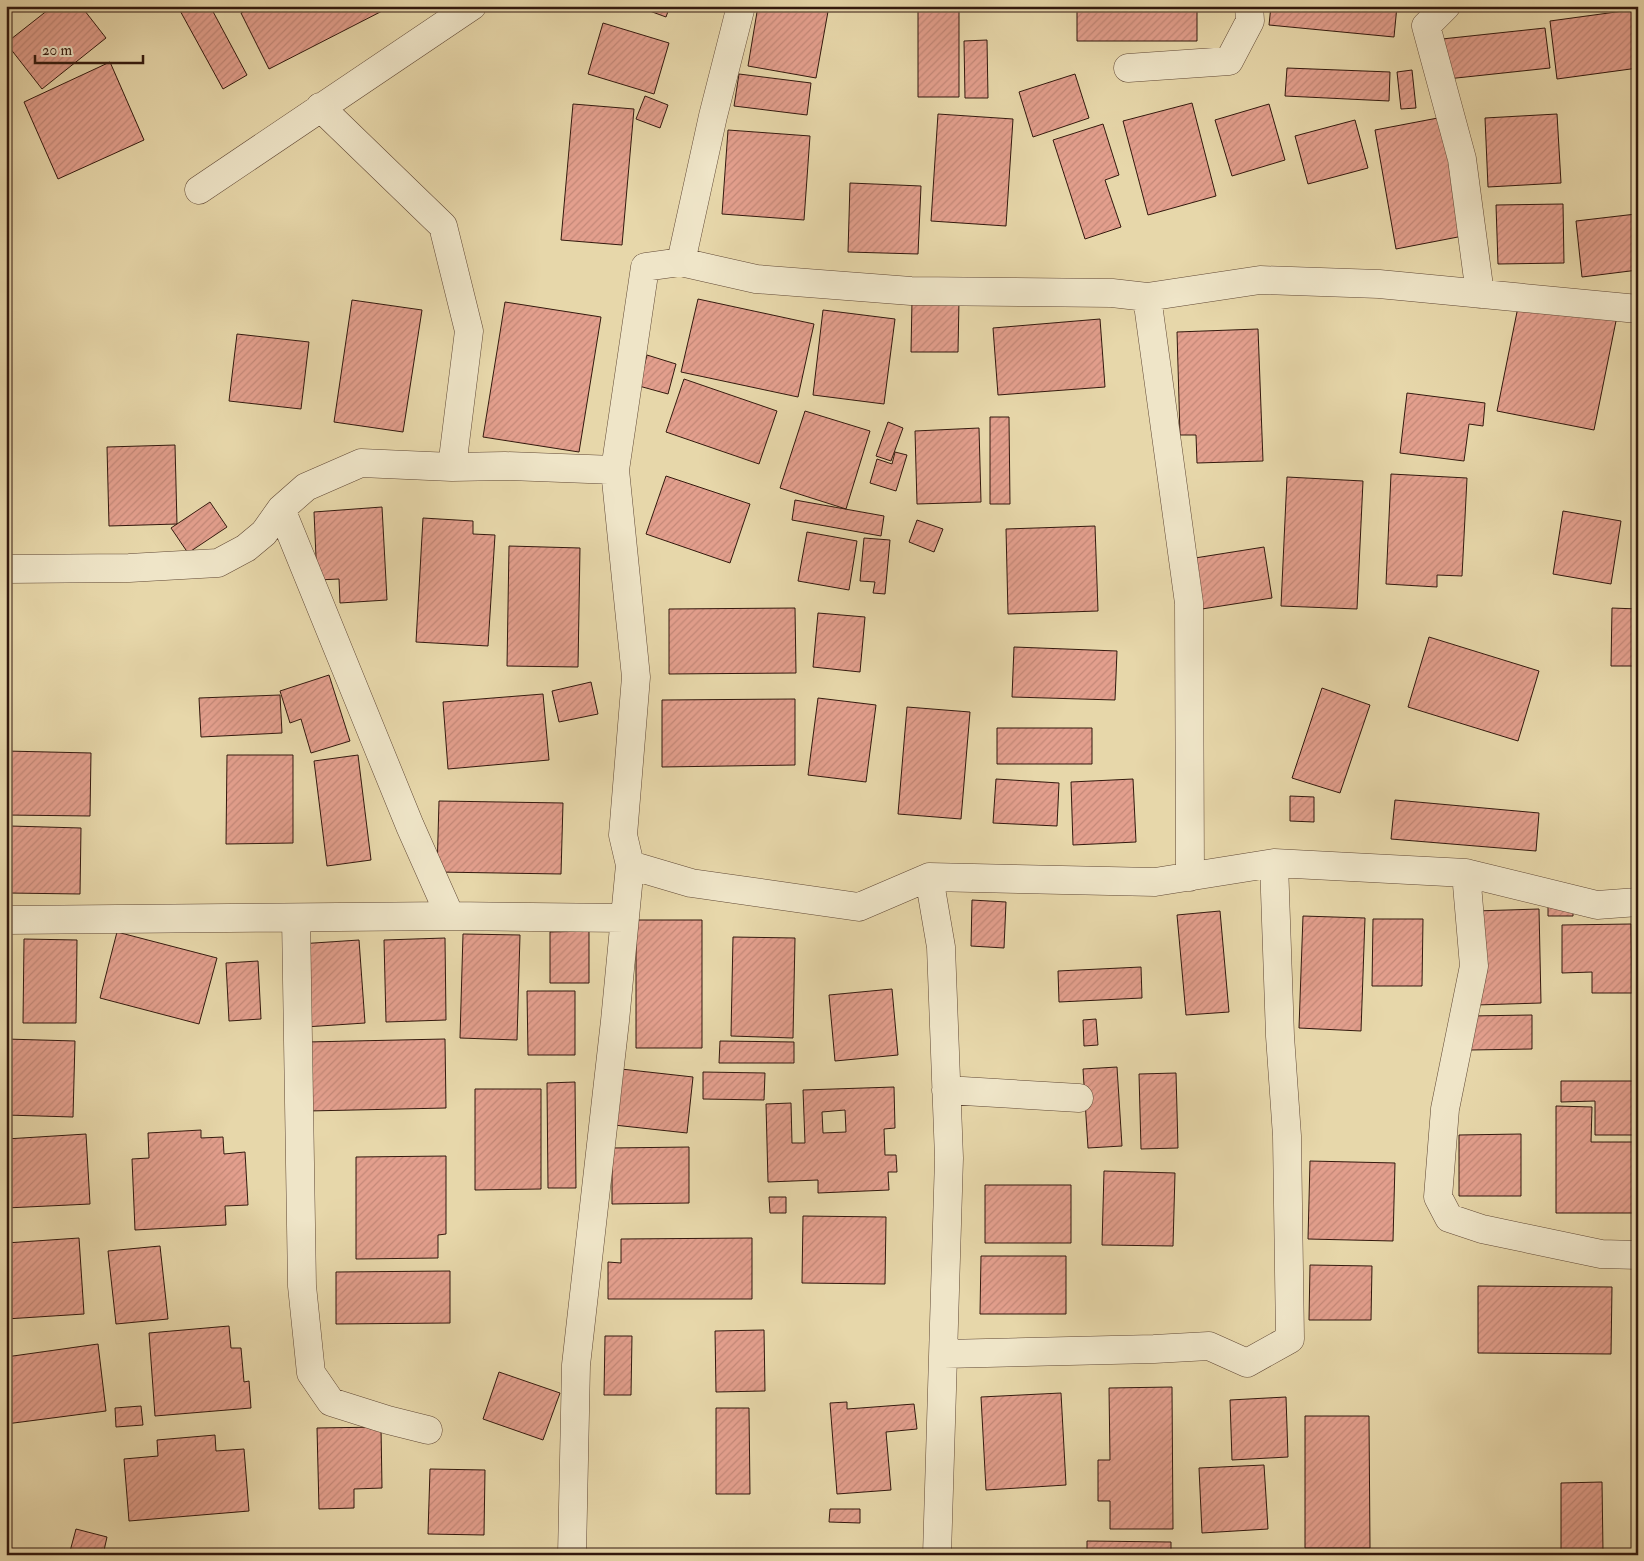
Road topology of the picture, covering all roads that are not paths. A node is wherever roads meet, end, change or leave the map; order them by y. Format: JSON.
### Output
{"nodes":[{"id":1,"x":472,"y":6,"type":"edge"},
{"id":2,"x":741,"y":6,"type":"edge"},
{"id":3,"x":1249,"y":6,"type":"edge"},
{"id":4,"x":1446,"y":6,"type":"edge"},
{"id":5,"x":446,"y":14,"type":"edge"},
{"id":6,"x":1128,"y":68,"type":"dead end"},
{"id":7,"x":320,"y":107,"type":"junction"},
{"id":8,"x":199,"y":190,"type":"dead end"},
{"id":9,"x":681,"y":262,"type":"junction"},
{"id":10,"x":1480,"y":294,"type":"junction"},
{"id":11,"x":1147,"y":297,"type":"junction"},
{"id":12,"x":1638,"y":309,"type":"edge"},
{"id":13,"x":452,"y":467,"type":"junction"},
{"id":14,"x":615,"y":470,"type":"junction"},
{"id":15,"x":281,"y":509,"type":"junction"},
{"id":16,"x":6,"y":569,"type":"edge"},
{"id":17,"x":1274,"y":863,"type":"junction"},
{"id":18,"x":630,"y":864,"type":"junction"},
{"id":19,"x":1466,"y":873,"type":"junction"},
{"id":20,"x":930,"y":877,"type":"junction"},
{"id":21,"x":1190,"y":878,"type":"junction"},
{"id":22,"x":1638,"y":902,"type":"edge"},
{"id":23,"x":450,"y":916,"type":"junction"},
{"id":24,"x":296,"y":918,"type":"junction"},
{"id":25,"x":624,"y":918,"type":"junction"},
{"id":26,"x":6,"y":920,"type":"edge"},
{"id":27,"x":946,"y":1090,"type":"junction"},
{"id":28,"x":1079,"y":1098,"type":"dead end"},
{"id":29,"x":1638,"y":1255,"type":"edge"},
{"id":30,"x":944,"y":1354,"type":"junction"},
{"id":31,"x":428,"y":1430,"type":"dead end"},
{"id":32,"x":572,"y":1555,"type":"edge"},
{"id":33,"x":937,"y":1555,"type":"edge"}],
"edges":[{"from":1,"to":5,"type":"street"},
{"from":2,"to":9,"type":"street"},
{"from":3,"to":6,"type":"street"},
{"from":4,"to":10,"type":"street"},
{"from":5,"to":7,"type":"street"},
{"from":7,"to":8,"type":"street"},
{"from":7,"to":13,"type":"street"},
{"from":9,"to":11,"type":"street"},
{"from":9,"to":14,"type":"street"},
{"from":10,"to":11,"type":"street"},
{"from":10,"to":12,"type":"street"},
{"from":11,"to":21,"type":"street"},
{"from":13,"to":14,"type":"street"},
{"from":13,"to":15,"type":"street"},
{"from":14,"to":18,"type":"street"},
{"from":15,"to":16,"type":"street"},
{"from":15,"to":23,"type":"street"},
{"from":17,"to":19,"type":"street"},
{"from":17,"to":21,"type":"street"},
{"from":17,"to":30,"type":"street"},
{"from":18,"to":20,"type":"street"},
{"from":18,"to":25,"type":"street"},
{"from":19,"to":22,"type":"street"},
{"from":19,"to":29,"type":"street"},
{"from":20,"to":21,"type":"street"},
{"from":20,"to":27,"type":"street"},
{"from":23,"to":24,"type":"street"},
{"from":23,"to":25,"type":"street"},
{"from":24,"to":26,"type":"street"},
{"from":24,"to":31,"type":"street"},
{"from":25,"to":32,"type":"street"},
{"from":27,"to":28,"type":"street"},
{"from":27,"to":30,"type":"street"},
{"from":30,"to":33,"type":"street"}]}
